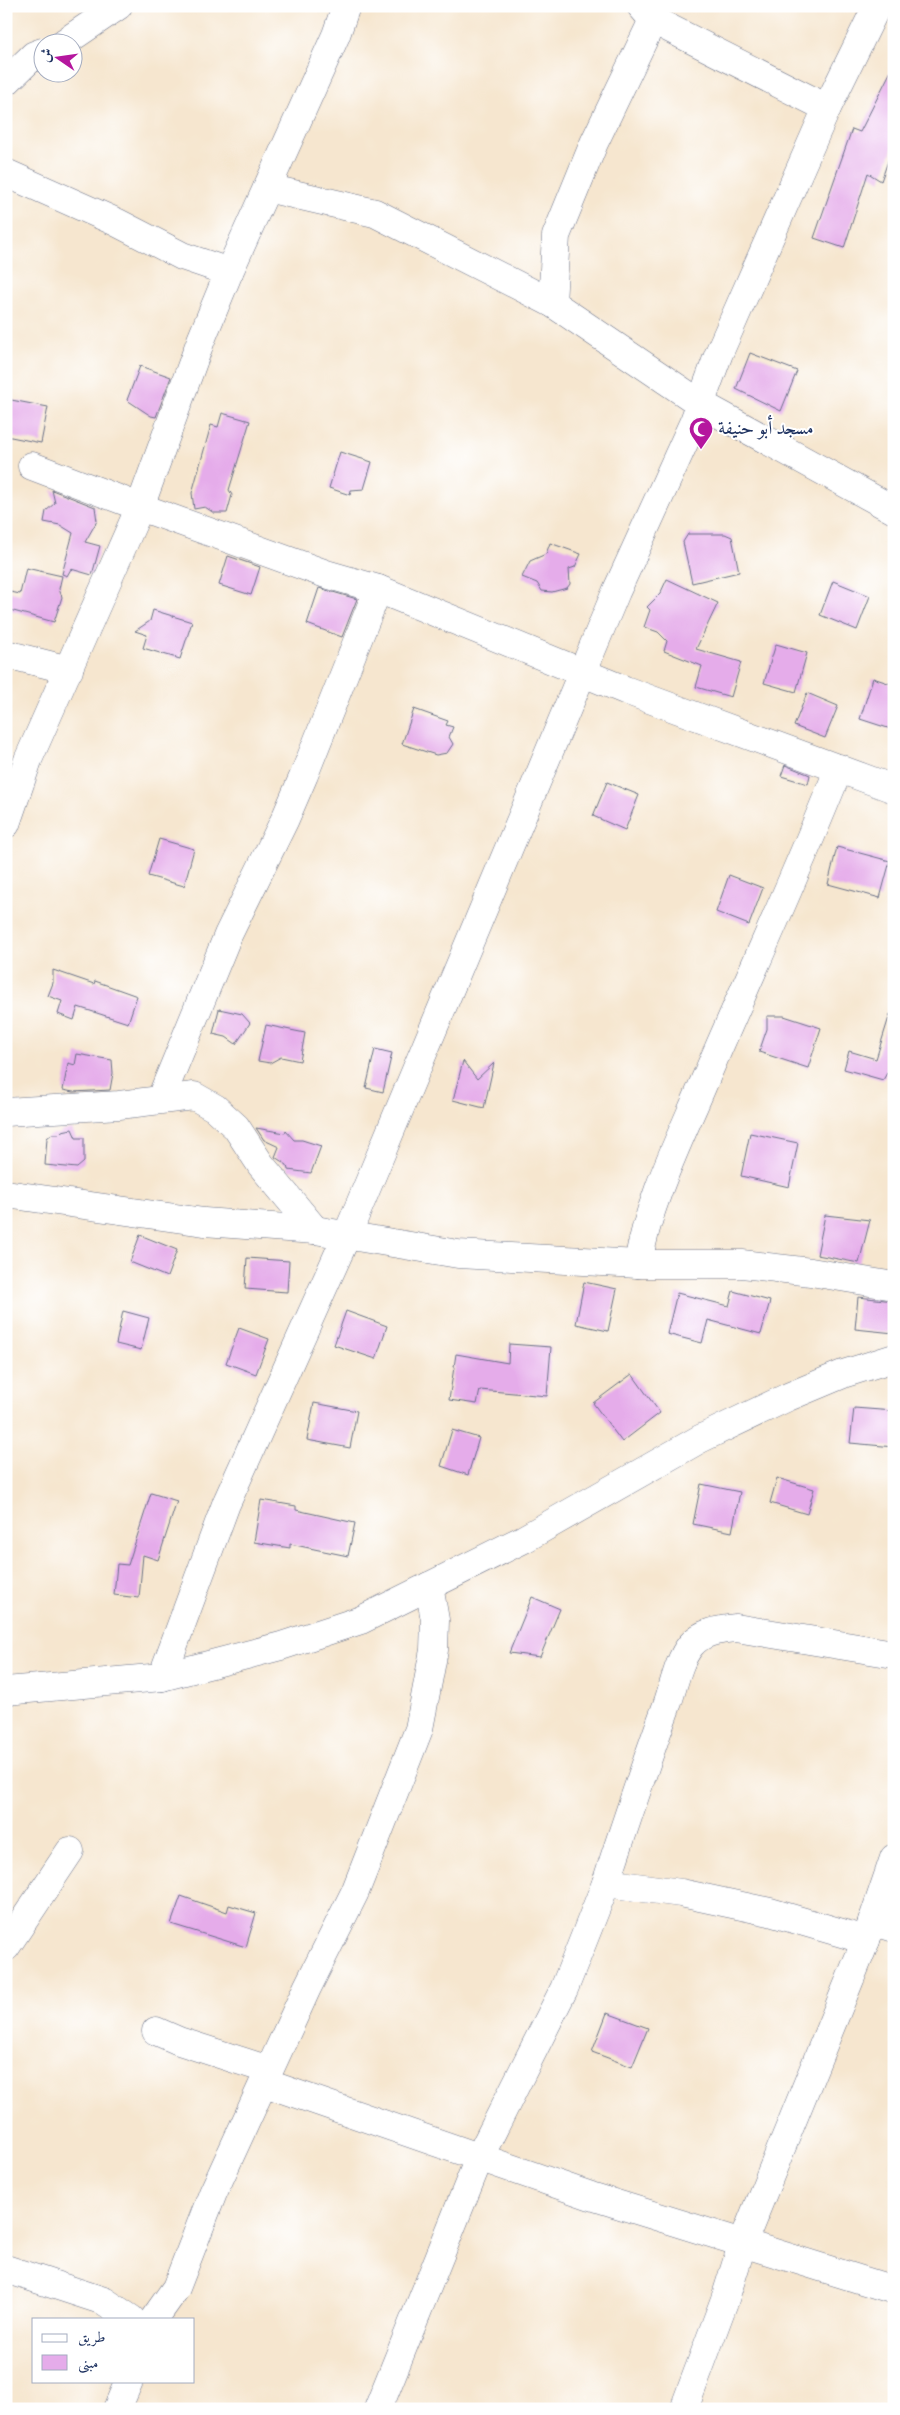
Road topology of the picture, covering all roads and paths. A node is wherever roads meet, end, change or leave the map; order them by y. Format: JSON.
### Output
{"nodes":[{"id":1,"x":118,"y":6,"type":"edge"},
{"id":2,"x":346,"y":6,"type":"edge"},
{"id":3,"x":877,"y":6,"type":"edge"},
{"id":4,"x":647,"y":13,"type":"edge"},
{"id":5,"x":80,"y":32,"type":"edge"},
{"id":6,"x":32,"y":57,"type":"edge"},
{"id":7,"x":6,"y":82,"type":"edge"},
{"id":8,"x":828,"y":108,"type":"junction"},
{"id":9,"x":6,"y":173,"type":"edge"},
{"id":10,"x":267,"y":188,"type":"junction"},
{"id":11,"x":229,"y":272,"type":"junction"},
{"id":12,"x":552,"y":303,"type":"junction"},
{"id":13,"x":700,"y":404,"type":"junction"},
{"id":14,"x":32,"y":466,"type":"dead end"},
{"id":15,"x":140,"y":508,"type":"junction"},
{"id":16,"x":894,"y":510,"type":"edge"},
{"id":17,"x":378,"y":589,"type":"junction"},
{"id":18,"x":6,"y":654,"type":"edge"},
{"id":19,"x":69,"y":670,"type":"junction"},
{"id":20,"x":583,"y":672,"type":"junction"},
{"id":21,"x":17,"y":757,"type":"edge"},
{"id":22,"x":839,"y":768,"type":"junction"},
{"id":23,"x":894,"y":789,"type":"edge"},
{"id":24,"x":6,"y":824,"type":"edge"},
{"id":25,"x":161,"y":1098,"type":"junction"},
{"id":26,"x":6,"y":1112,"type":"edge"},
{"id":27,"x":6,"y":1194,"type":"edge"},
{"id":28,"x":314,"y":1230,"type":"junction"},
{"id":29,"x":347,"y":1235,"type":"junction"},
{"id":30,"x":638,"y":1264,"type":"junction"},
{"id":31,"x":894,"y":1286,"type":"edge"},
{"id":32,"x":894,"y":1358,"type":"edge"},
{"id":33,"x":429,"y":1586,"type":"junction"},
{"id":34,"x":894,"y":1654,"type":"edge"},
{"id":35,"x":162,"y":1677,"type":"junction"},
{"id":36,"x":6,"y":1691,"type":"edge"},
{"id":37,"x":70,"y":1851,"type":"dead end"},
{"id":38,"x":894,"y":1858,"type":"edge"},
{"id":39,"x":606,"y":1883,"type":"junction"},
{"id":40,"x":877,"y":1930,"type":"edge"},
{"id":41,"x":6,"y":1947,"type":"edge"},
{"id":42,"x":156,"y":2031,"type":"dead end"},
{"id":43,"x":267,"y":2077,"type":"junction"},
{"id":44,"x":480,"y":2156,"type":"junction"},
{"id":45,"x":743,"y":2242,"type":"junction"},
{"id":46,"x":6,"y":2269,"type":"edge"},
{"id":47,"x":894,"y":2290,"type":"edge"},
{"id":48,"x":130,"y":2318,"type":"edge"},
{"id":49,"x":155,"y":2318,"type":"edge"},
{"id":50,"x":128,"y":2382,"type":"edge"},
{"id":51,"x":117,"y":2409,"type":"edge"},
{"id":52,"x":378,"y":2409,"type":"edge"},
{"id":53,"x":684,"y":2409,"type":"edge"}],
"edges":[{"from":1,"to":5,"type":"street"},
{"from":2,"to":10,"type":"street"},
{"from":3,"to":8,"type":"street"},
{"from":4,"to":8,"type":"street"},
{"from":4,"to":12,"type":"street"},
{"from":6,"to":7,"type":"street"},
{"from":8,"to":13,"type":"street"},
{"from":9,"to":11,"type":"street"},
{"from":10,"to":11,"type":"street"},
{"from":10,"to":12,"type":"street"},
{"from":11,"to":15,"type":"street"},
{"from":12,"to":13,"type":"street"},
{"from":13,"to":16,"type":"street"},
{"from":13,"to":20,"type":"street"},
{"from":14,"to":15,"type":"street"},
{"from":15,"to":17,"type":"street"},
{"from":15,"to":19,"type":"street"},
{"from":17,"to":20,"type":"street"},
{"from":17,"to":25,"type":"street"},
{"from":18,"to":19,"type":"street"},
{"from":19,"to":21,"type":"street"},
{"from":20,"to":22,"type":"street"},
{"from":20,"to":29,"type":"street"},
{"from":21,"to":24,"type":"street"},
{"from":22,"to":23,"type":"street"},
{"from":22,"to":30,"type":"street"},
{"from":25,"to":26,"type":"street"},
{"from":25,"to":28,"type":"street"},
{"from":27,"to":28,"type":"street"},
{"from":28,"to":29,"type":"street"},
{"from":29,"to":30,"type":"street"},
{"from":29,"to":35,"type":"street"},
{"from":30,"to":31,"type":"street"},
{"from":32,"to":33,"type":"street"},
{"from":33,"to":35,"type":"street"},
{"from":33,"to":43,"type":"street"},
{"from":34,"to":39,"type":"street"},
{"from":35,"to":36,"type":"street"},
{"from":37,"to":41,"type":"street"},
{"from":38,"to":40,"type":"street"},
{"from":39,"to":40,"type":"street"},
{"from":39,"to":44,"type":"street"},
{"from":40,"to":45,"type":"street"},
{"from":42,"to":43,"type":"street"},
{"from":43,"to":44,"type":"street"},
{"from":43,"to":49,"type":"street"},
{"from":44,"to":45,"type":"street"},
{"from":44,"to":52,"type":"street"},
{"from":45,"to":47,"type":"street"},
{"from":45,"to":53,"type":"street"},
{"from":46,"to":48,"type":"street"},
{"from":50,"to":51,"type":"street"}]}
